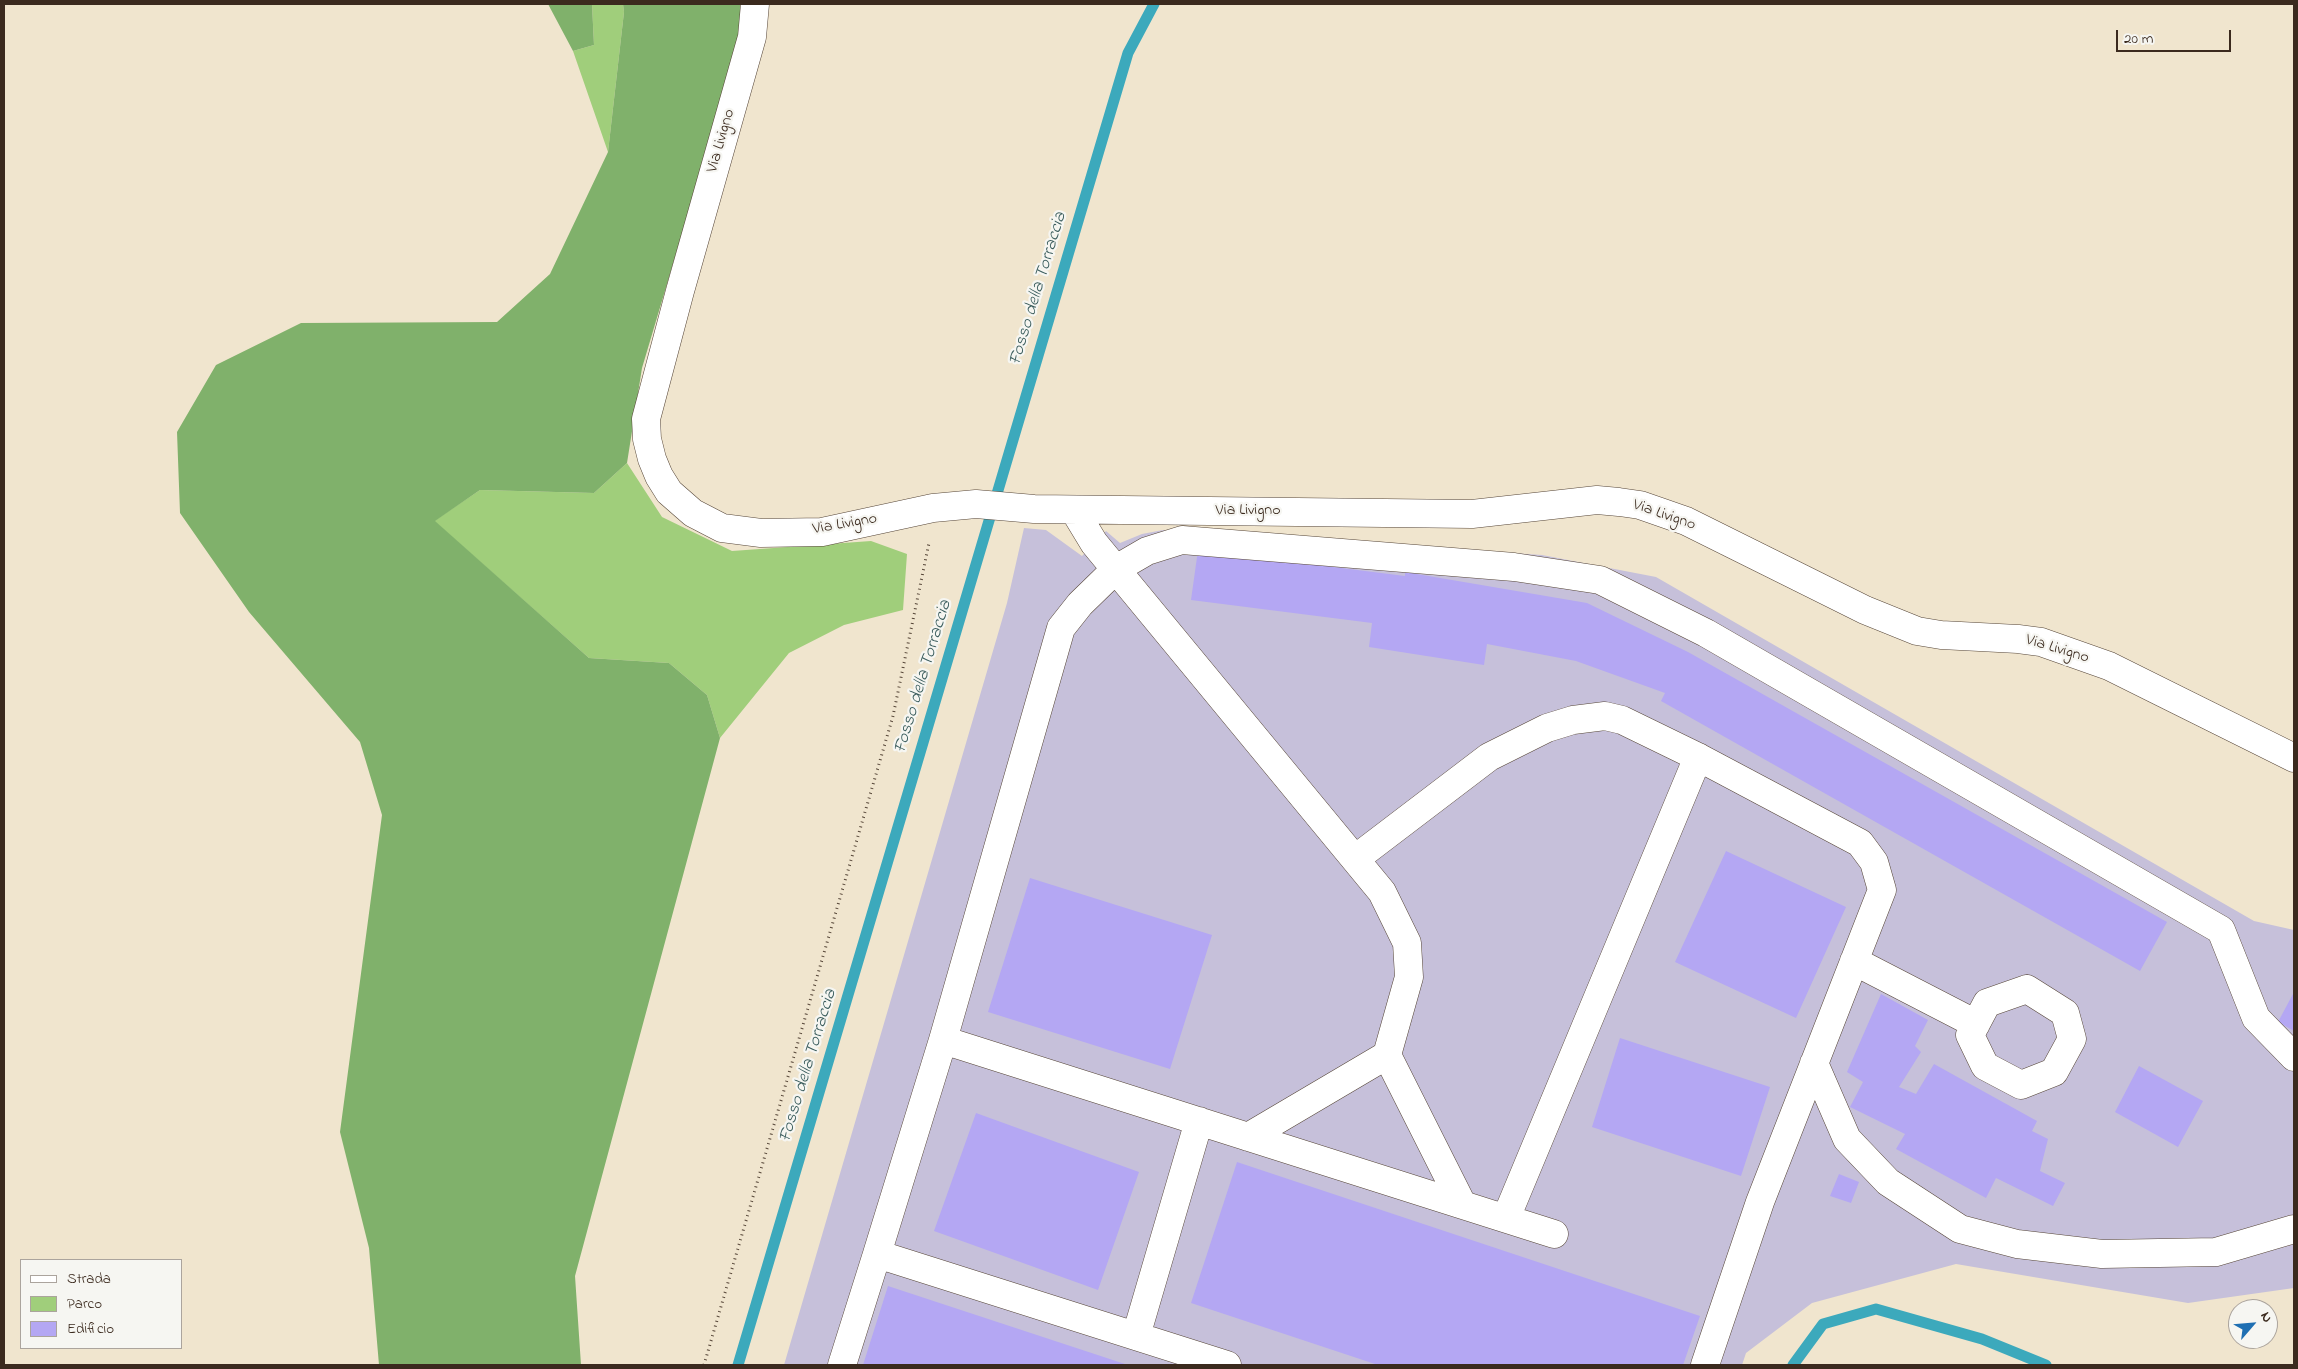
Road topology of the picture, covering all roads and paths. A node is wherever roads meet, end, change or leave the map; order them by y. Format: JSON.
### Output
{"nodes":[{"id":1,"x":755,"y":4,"type":"edge"},
{"id":2,"x":933,"y":508,"type":"junction"},
{"id":3,"x":1074,"y":510,"type":"junction"},
{"id":4,"x":1116,"y":569,"type":"junction"},
{"id":5,"x":1698,"y":757,"type":"junction"},
{"id":6,"x":2294,"y":758,"type":"edge"},
{"id":7,"x":1356,"y":859,"type":"junction"},
{"id":8,"x":1854,"y":961,"type":"junction"},
{"id":9,"x":1976,"y":1024,"type":"dead end"},
{"id":10,"x":943,"y":1040,"type":"junction"},
{"id":11,"x":1387,"y":1055,"type":"junction"},
{"id":12,"x":2294,"y":1057,"type":"edge"},
{"id":13,"x":1814,"y":1063,"type":"junction"},
{"id":14,"x":1199,"y":1121,"type":"junction"},
{"id":15,"x":1248,"y":1136,"type":"junction"},
{"id":16,"x":1462,"y":1204,"type":"junction"},
{"id":17,"x":1506,"y":1218,"type":"junction"},
{"id":18,"x":2294,"y":1229,"type":"edge"},
{"id":19,"x":1554,"y":1234,"type":"dead end"},
{"id":20,"x":877,"y":1254,"type":"junction"},
{"id":21,"x":1136,"y":1336,"type":"junction"},
{"id":22,"x":704,"y":1365,"type":"edge"},
{"id":23,"x":842,"y":1365,"type":"edge"},
{"id":24,"x":1227,"y":1365,"type":"edge"},
{"id":25,"x":1705,"y":1365,"type":"edge"}],
"edges":[{"from":1,"to":2,"type":"street","name":"Via Livigno"},
{"from":2,"to":3,"type":"street","name":"Via Livigno"},
{"from":2,"to":22,"type":"path"},
{"from":3,"to":4,"type":"street"},
{"from":3,"to":6,"type":"street","name":"Via Livigno"},
{"from":4,"to":7,"type":"street"},
{"from":4,"to":10,"type":"street"},
{"from":4,"to":12,"type":"street"},
{"from":5,"to":7,"type":"street"},
{"from":5,"to":8,"type":"street"},
{"from":5,"to":17,"type":"street"},
{"from":7,"to":11,"type":"street"},
{"from":8,"to":9,"type":"street"},
{"from":8,"to":13,"type":"street"},
{"from":10,"to":14,"type":"street"},
{"from":10,"to":20,"type":"street"},
{"from":11,"to":15,"type":"street"},
{"from":11,"to":16,"type":"street"},
{"from":13,"to":18,"type":"street"},
{"from":13,"to":25,"type":"street"},
{"from":14,"to":15,"type":"street"},
{"from":14,"to":21,"type":"street"},
{"from":15,"to":16,"type":"street"},
{"from":16,"to":17,"type":"street"},
{"from":17,"to":19,"type":"street"},
{"from":20,"to":21,"type":"street"},
{"from":20,"to":23,"type":"street"},
{"from":21,"to":24,"type":"street"}]}
